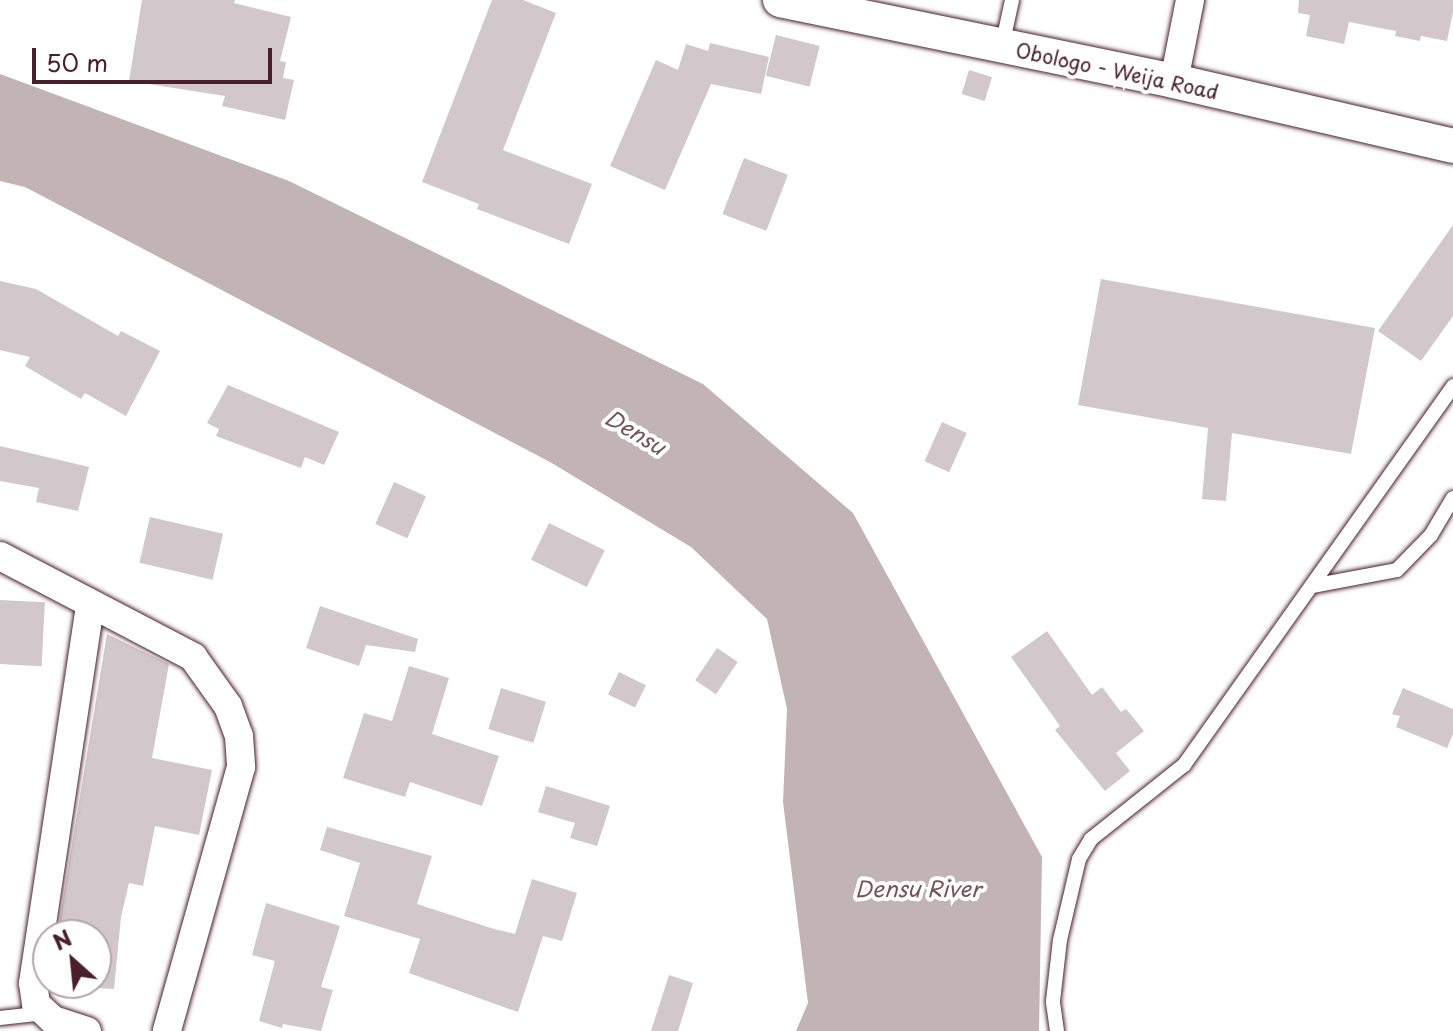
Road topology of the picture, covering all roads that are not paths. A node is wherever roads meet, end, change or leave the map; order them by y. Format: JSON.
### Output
{"nodes":[{"id":1,"x":780,"y":0,"type":"edge"},
{"id":2,"x":1012,"y":0,"type":"edge"},
{"id":3,"x":1190,"y":0,"type":"edge"},
{"id":4,"x":1002,"y":46,"type":"junction"},
{"id":5,"x":1174,"y":81,"type":"junction"},
{"id":6,"x":1453,"y":146,"type":"edge"},
{"id":7,"x":1453,"y":386,"type":"edge"},
{"id":8,"x":1453,"y":498,"type":"edge"},
{"id":9,"x":0,"y":556,"type":"edge"},
{"id":10,"x":1312,"y":586,"type":"junction"},
{"id":11,"x":90,"y":604,"type":"junction"},
{"id":12,"x":45,"y":1013,"type":"junction"},
{"id":13,"x":0,"y":1018,"type":"edge"},
{"id":14,"x":87,"y":1031,"type":"edge"},
{"id":15,"x":167,"y":1031,"type":"edge"},
{"id":16,"x":1057,"y":1031,"type":"edge"}],
"edges":[{"from":1,"to":4,"type":"street","name":"Obologo - Weija Road"},
{"from":2,"to":4,"type":"lane"},
{"from":3,"to":5,"type":"street"},
{"from":4,"to":5,"type":"street","name":"Obologo - Weija Road"},
{"from":5,"to":6,"type":"street","name":"Obologo - Weija Road"},
{"from":7,"to":10,"type":"lane"},
{"from":8,"to":10,"type":"lane"},
{"from":9,"to":11,"type":"street"},
{"from":10,"to":16,"type":"lane"},
{"from":11,"to":12,"type":"street"},
{"from":11,"to":15,"type":"street"},
{"from":12,"to":13,"type":"lane"},
{"from":12,"to":14,"type":"street"}]}
